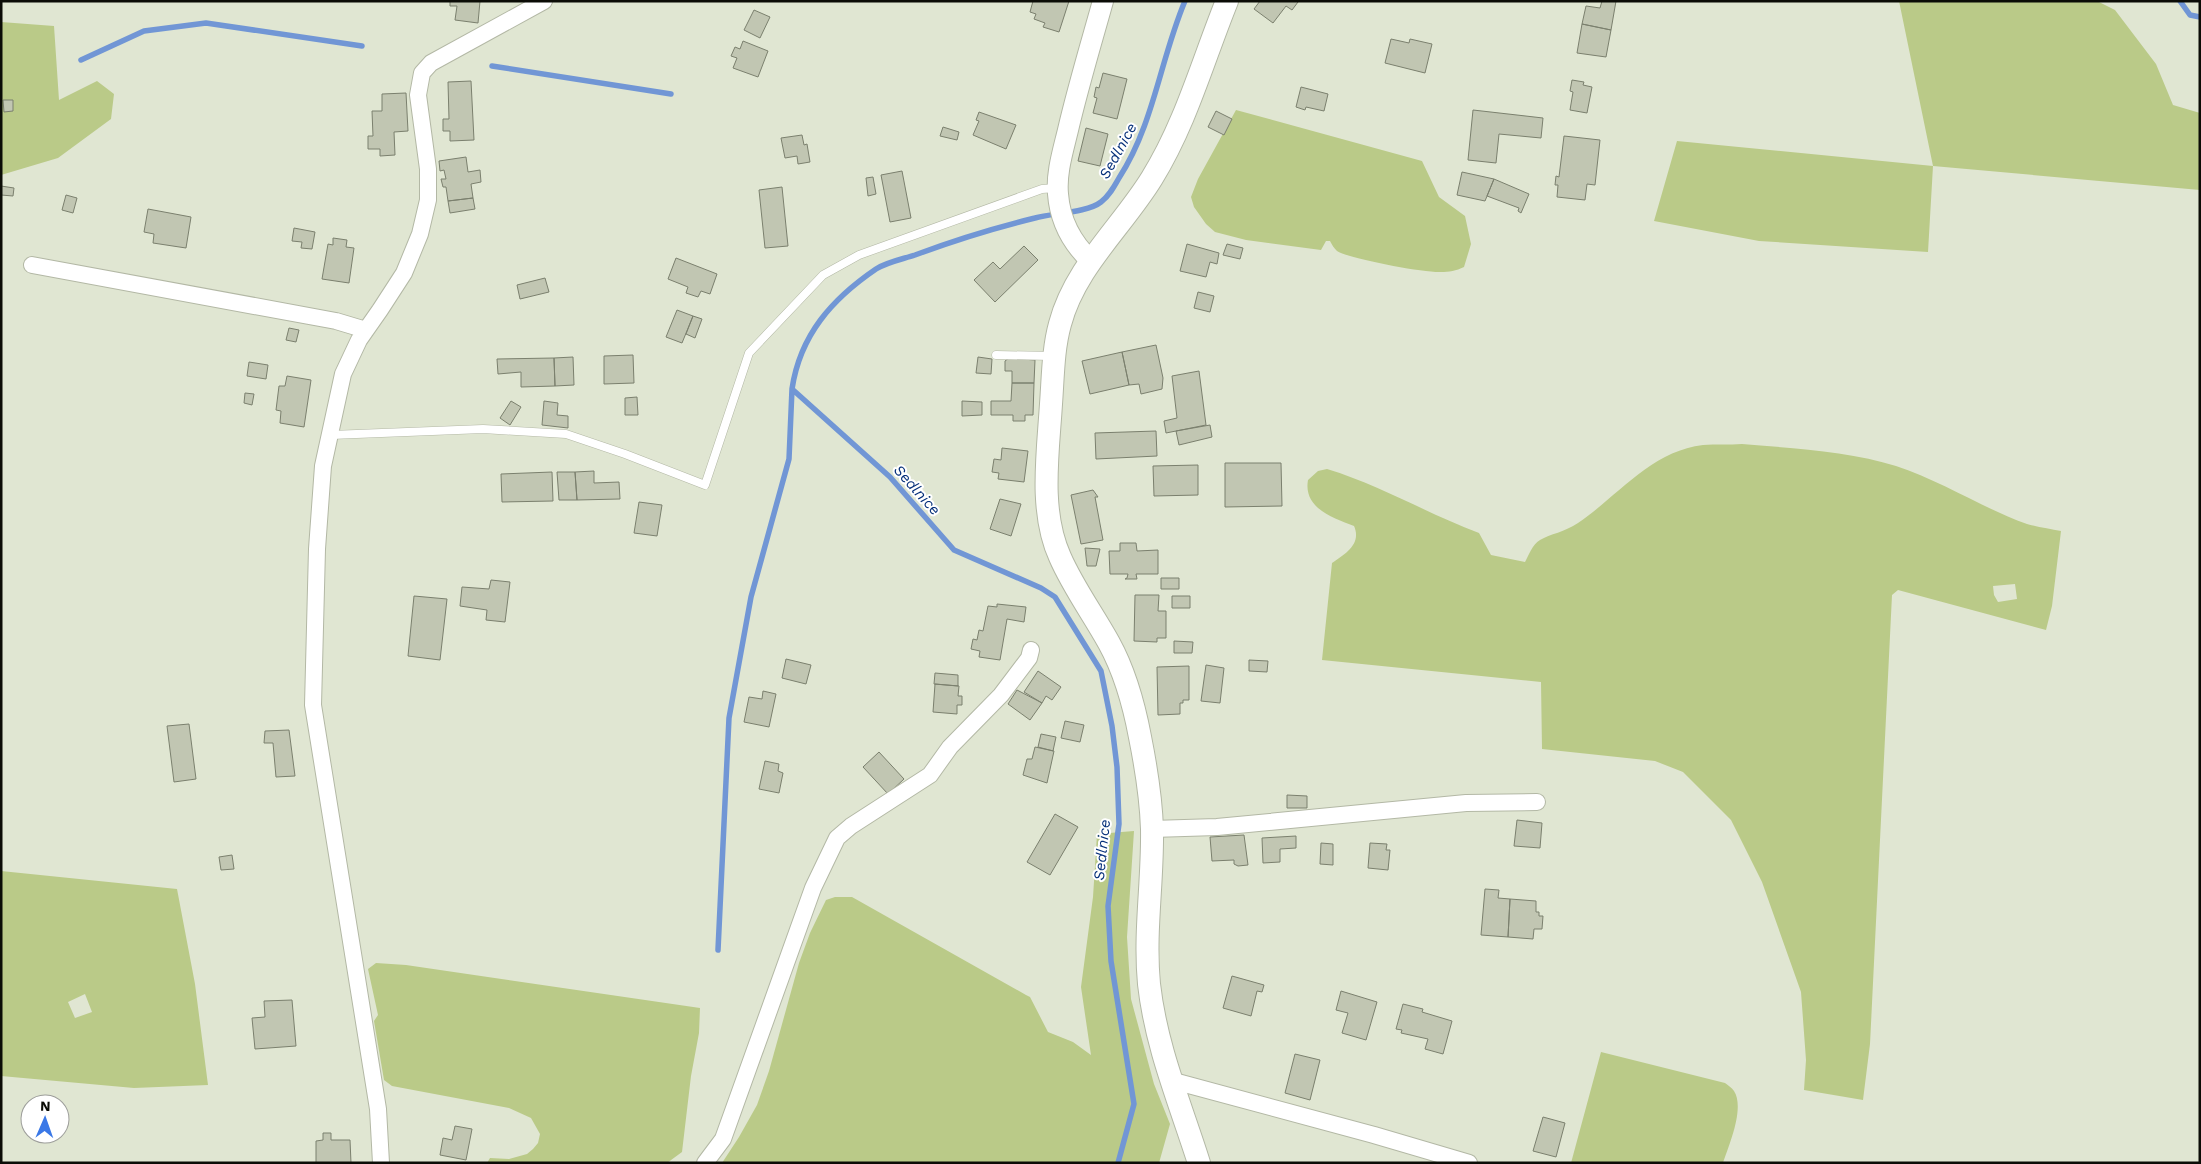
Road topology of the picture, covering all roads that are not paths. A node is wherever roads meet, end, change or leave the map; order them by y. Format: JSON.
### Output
{"nodes":[{"id":1,"x":544,"y":1,"type":"edge"},
{"id":2,"x":1103,"y":1,"type":"edge"},
{"id":3,"x":1227,"y":1,"type":"edge"},
{"id":4,"x":1058,"y":192,"type":"junction"},
{"id":5,"x":1091,"y":261,"type":"junction"},
{"id":6,"x":32,"y":265,"type":"dead end"},
{"id":7,"x":366,"y":330,"type":"junction"},
{"id":8,"x":996,"y":355,"type":"dead end"},
{"id":9,"x":1054,"y":356,"type":"junction"},
{"id":10,"x":331,"y":435,"type":"junction"},
{"id":11,"x":1031,"y":650,"type":"dead end"},
{"id":12,"x":1537,"y":802,"type":"dead end"},
{"id":13,"x":1152,"y":830,"type":"junction"},
{"id":14,"x":1170,"y":1080,"type":"junction"},
{"id":15,"x":381,"y":1163,"type":"edge"},
{"id":16,"x":705,"y":1163,"type":"edge"},
{"id":17,"x":1199,"y":1163,"type":"edge"},
{"id":18,"x":1469,"y":1163,"type":"edge"}],
"edges":[{"from":1,"to":7,"type":"street"},
{"from":2,"to":4,"type":"street"},
{"from":3,"to":5,"type":"main road"},
{"from":4,"to":5,"type":"street"},
{"from":4,"to":10,"type":"lane"},
{"from":5,"to":9,"type":"main road"},
{"from":6,"to":7,"type":"street"},
{"from":7,"to":10,"type":"street"},
{"from":8,"to":9,"type":"lane"},
{"from":9,"to":13,"type":"main road"},
{"from":10,"to":15,"type":"street"},
{"from":11,"to":16,"type":"street"},
{"from":12,"to":13,"type":"street"},
{"from":13,"to":14,"type":"main road"},
{"from":14,"to":17,"type":"main road"},
{"from":14,"to":18,"type":"street"}]}
